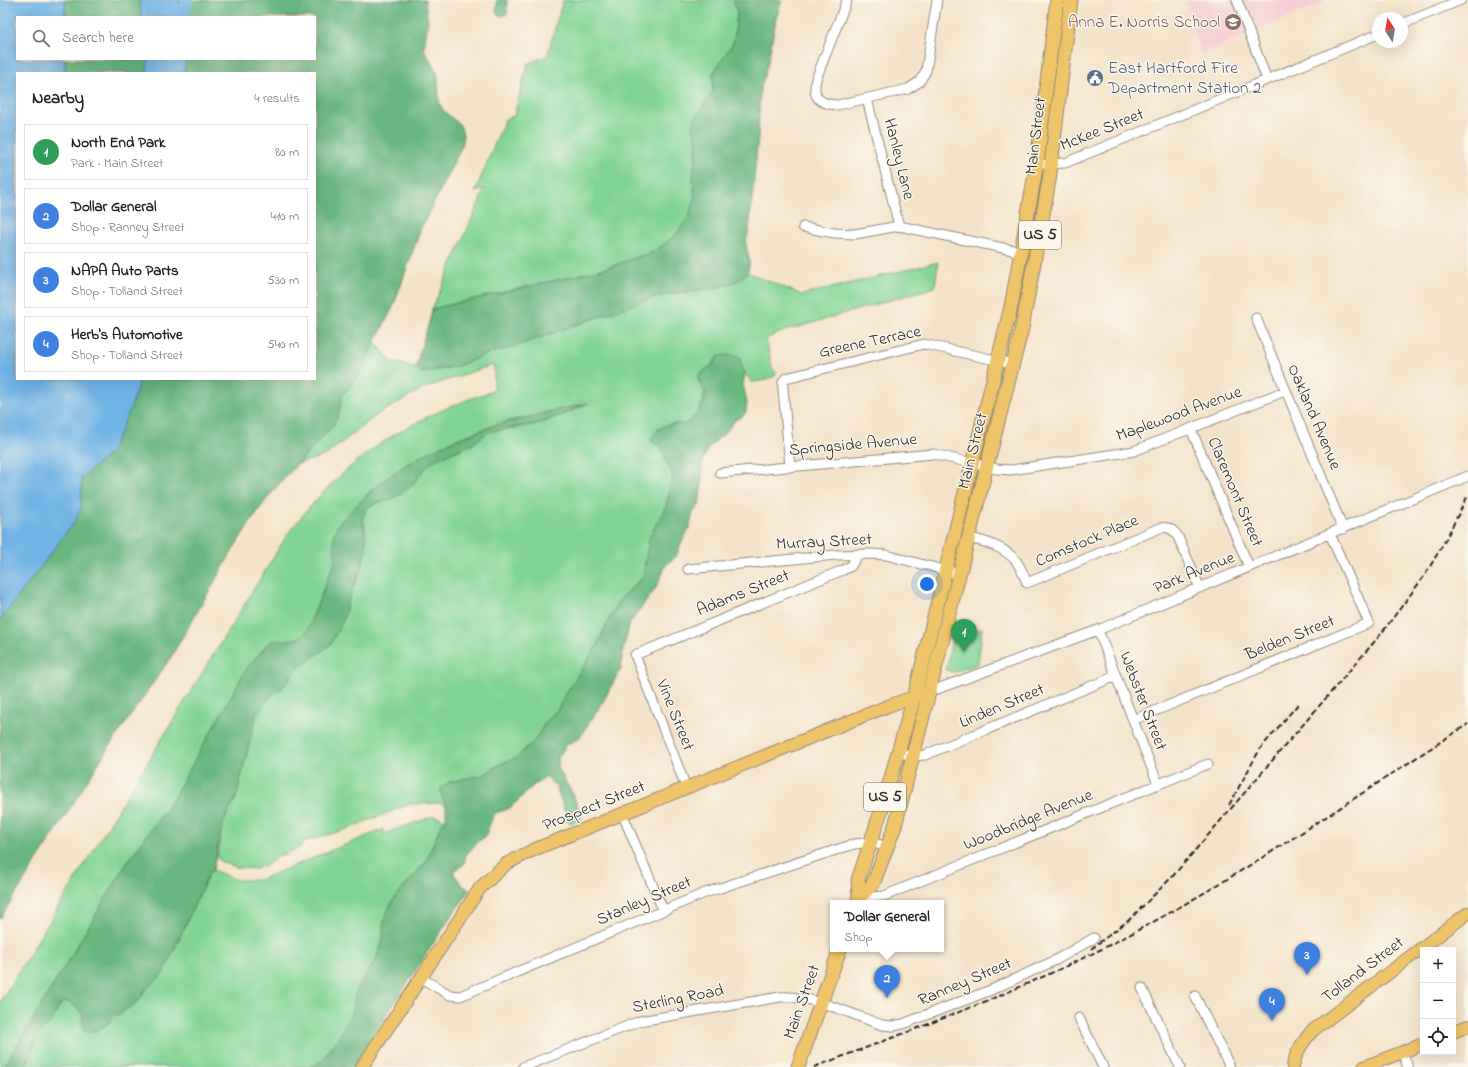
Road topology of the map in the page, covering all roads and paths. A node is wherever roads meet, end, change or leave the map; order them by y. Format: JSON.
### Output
{"nodes":[{"id":1,"x":847,"y":0,"type":"edge"},
{"id":2,"x":937,"y":0,"type":"edge"},
{"id":3,"x":1057,"y":0,"type":"edge"},
{"id":4,"x":1071,"y":0,"type":"edge"},
{"id":5,"x":1237,"y":0,"type":"edge"},
{"id":6,"x":1461,"y":0,"type":"edge"},
{"id":7,"x":1408,"y":22,"type":"edge"},
{"id":8,"x":1372,"y":36,"type":"edge"},
{"id":9,"x":1267,"y":80,"type":"junction"},
{"id":10,"x":1047,"y":82,"type":"junction"},
{"id":11,"x":1061,"y":84,"type":"junction"},
{"id":12,"x":867,"y":99,"type":"junction"},
{"id":13,"x":1037,"y":163,"type":"junction"},
{"id":14,"x":1051,"y":165,"type":"junction"},
{"id":15,"x":899,"y":226,"type":"junction"},
{"id":16,"x":802,"y":227,"type":"dead end"},
{"id":17,"x":1022,"y":252,"type":"junction"},
{"id":18,"x":1256,"y":318,"type":"dead end"},
{"id":19,"x":998,"y":361,"type":"junction"},
{"id":20,"x":1013,"y":364,"type":"junction"},
{"id":21,"x":1285,"y":391,"type":"junction"},
{"id":22,"x":1191,"y":429,"type":"junction"},
{"id":23,"x":972,"y":462,"type":"junction"},
{"id":24,"x":987,"y":466,"type":"junction"},
{"id":25,"x":790,"y":467,"type":"junction"},
{"id":26,"x":720,"y":473,"type":"dead end"},
{"id":27,"x":1468,"y":476,"type":"edge"},
{"id":28,"x":1343,"y":529,"type":"junction"},
{"id":29,"x":1330,"y":534,"type":"junction"},
{"id":30,"x":969,"y":538,"type":"junction"},
{"id":31,"x":858,"y":554,"type":"junction"},
{"id":32,"x":1249,"y":568,"type":"junction"},
{"id":33,"x":688,"y":569,"type":"dead end"},
{"id":34,"x":946,"y":570,"type":"junction"},
{"id":35,"x":960,"y":574,"type":"junction"},
{"id":36,"x":1200,"y":588,"type":"junction"},
{"id":37,"x":1098,"y":630,"type":"junction"},
{"id":38,"x":635,"y":655,"type":"joint"},
{"id":39,"x":1116,"y":676,"type":"junction"},
{"id":40,"x":929,"y":692,"type":"junction"},
{"id":41,"x":914,"y":697,"type":"junction"},
{"id":42,"x":1133,"y":720,"type":"junction"},
{"id":43,"x":898,"y":752,"type":"junction"},
{"id":44,"x":912,"y":756,"type":"junction"},
{"id":45,"x":1208,"y":764,"type":"dead end"},
{"id":46,"x":1158,"y":784,"type":"junction"},
{"id":47,"x":686,"y":787,"type":"junction"},
{"id":48,"x":622,"y":813,"type":"junction"},
{"id":49,"x":871,"y":842,"type":"junction"},
{"id":50,"x":887,"y":847,"type":"junction"},
{"id":51,"x":858,"y":900,"type":"edge"},
{"id":52,"x":663,"y":910,"type":"junction"},
{"id":53,"x":1468,"y":913,"type":"edge"},
{"id":54,"x":1094,"y":938,"type":"dead end"},
{"id":55,"x":839,"y":952,"type":"edge"},
{"id":56,"x":420,"y":978,"type":"junction"},
{"id":57,"x":1142,"y":988,"type":"dead end"},
{"id":58,"x":1195,"y":996,"type":"dead end"},
{"id":59,"x":820,"y":1004,"type":"junction"},
{"id":60,"x":1079,"y":1018,"type":"dead end"},
{"id":61,"x":1468,"y":1026,"type":"edge"},
{"id":62,"x":1456,"y":1031,"type":"edge"},
{"id":63,"x":1420,"y":1045,"type":"edge"},
{"id":64,"x":1402,"y":1052,"type":"junction"},
{"id":65,"x":362,"y":1067,"type":"edge"},
{"id":66,"x":523,"y":1067,"type":"edge"},
{"id":67,"x":798,"y":1067,"type":"edge"},
{"id":68,"x":1103,"y":1067,"type":"edge"},
{"id":69,"x":1180,"y":1067,"type":"edge"},
{"id":70,"x":1230,"y":1067,"type":"edge"},
{"id":71,"x":1293,"y":1067,"type":"edge"},
{"id":72,"x":1364,"y":1067,"type":"edge"},
{"id":73,"x":1408,"y":1067,"type":"edge"}],
"edges":[{"from":1,"to":12,"type":"street"},
{"from":2,"to":12,"type":"street"},
{"from":3,"to":10,"type":"highway","name":"Main Street","number":"US 5"},
{"from":4,"to":11,"type":"highway","name":"Main Street","number":"US 5"},
{"from":5,"to":9,"type":"street"},
{"from":6,"to":7,"type":"street"},
{"from":8,"to":9,"type":"street","name":"McKee Street"},
{"from":9,"to":14,"type":"street","name":"McKee Street"},
{"from":10,"to":11,"type":"highway"},
{"from":10,"to":13,"type":"highway","name":"Main Street","number":"US 5"},
{"from":11,"to":14,"type":"highway","name":"Main Street","number":"US 5"},
{"from":12,"to":15,"type":"street","name":"Hanley Lane"},
{"from":13,"to":14,"type":"street","name":"McKee Street"},
{"from":13,"to":17,"type":"highway","name":"Main Street","number":"US 5"},
{"from":14,"to":20,"type":"highway","name":"Main Street","number":"US 5"},
{"from":15,"to":16,"type":"street"},
{"from":15,"to":17,"type":"street"},
{"from":17,"to":19,"type":"highway","name":"Main Street","number":"US 5"},
{"from":18,"to":21,"type":"street","name":"Oakland Avenue"},
{"from":19,"to":20,"type":"street","name":"Greene Terrace"},
{"from":19,"to":23,"type":"highway","name":"Main Street","number":"US 5"},
{"from":19,"to":25,"type":"street","name":"Greene Terrace"},
{"from":20,"to":24,"type":"highway","name":"Main Street","number":"US 5"},
{"from":21,"to":22,"type":"street","name":"Maplewood Avenue"},
{"from":21,"to":28,"type":"street","name":"Oakland Avenue"},
{"from":22,"to":24,"type":"street","name":"Maplewood Avenue"},
{"from":22,"to":32,"type":"street","name":"Claremont Street"},
{"from":23,"to":24,"type":"street","name":"Springside Avenue"},
{"from":23,"to":25,"type":"street","name":"Springside Avenue"},
{"from":23,"to":34,"type":"highway","name":"Main Street","number":"US 5"},
{"from":24,"to":30,"type":"highway","name":"Main Street","number":"US 5"},
{"from":25,"to":26,"type":"street","name":"Springside Avenue"},
{"from":27,"to":28,"type":"street","name":"Park Avenue"},
{"from":28,"to":29,"type":"street","name":"Park Avenue"},
{"from":29,"to":32,"type":"street","name":"Park Avenue"},
{"from":29,"to":42,"type":"street","name":"Belden Street"},
{"from":30,"to":35,"type":"highway","name":"Main Street","number":"US 5"},
{"from":30,"to":36,"type":"street","name":"Comstock Place"},
{"from":31,"to":33,"type":"street","name":"Murray Street"},
{"from":31,"to":34,"type":"street","name":"Murray Street"},
{"from":31,"to":38,"type":"street","name":"Adams Street"},
{"from":32,"to":36,"type":"street","name":"Park Avenue"},
{"from":34,"to":35,"type":"street","name":"Murray Street"},
{"from":34,"to":41,"type":"highway","name":"Main Street","number":"US 5"},
{"from":35,"to":40,"type":"highway","name":"Main Street","number":"US 5"},
{"from":36,"to":37,"type":"street","name":"Park Avenue"},
{"from":37,"to":39,"type":"street","name":"Webster Street"},
{"from":37,"to":40,"type":"street","name":"Park Avenue"},
{"from":38,"to":47,"type":"street","name":"Vine Street"},
{"from":39,"to":42,"type":"street","name":"Webster Street"},
{"from":39,"to":44,"type":"street","name":"Linden Street"},
{"from":40,"to":41,"type":"main road","name":"Prospect Street"},
{"from":40,"to":44,"type":"highway","name":"Main Street","number":"US 5"},
{"from":41,"to":43,"type":"highway","name":"Main Street","number":"US 5"},
{"from":41,"to":47,"type":"main road","name":"Prospect Street"},
{"from":42,"to":46,"type":"street","name":"Webster Street"},
{"from":43,"to":44,"type":"street","name":"Linden Street"},
{"from":43,"to":49,"type":"highway","name":"Main Street","number":"US 5"},
{"from":44,"to":50,"type":"highway","name":"Main Street","number":"US 5"},
{"from":45,"to":46,"type":"street","name":"Woodbridge Avenue"},
{"from":46,"to":51,"type":"street","name":"Woodbridge Avenue"},
{"from":47,"to":48,"type":"main road","name":"Prospect Street"},
{"from":48,"to":52,"type":"street"},
{"from":48,"to":56,"type":"main road","name":"Prospect Street"},
{"from":49,"to":50,"type":"street","name":"Stanley Street"},
{"from":49,"to":51,"type":"highway","name":"Main Street","number":"US 5"},
{"from":49,"to":52,"type":"street","name":"Stanley Street"},
{"from":50,"to":51,"type":"highway","name":"Main Street","number":"US 5"},
{"from":52,"to":56,"type":"street","name":"Stanley Street"},
{"from":53,"to":71,"type":"main road","name":"Tolland Street"},
{"from":54,"to":59,"type":"street","name":"Ranney Street"},
{"from":55,"to":59,"type":"highway","name":"Main Street"},
{"from":56,"to":65,"type":"main road","name":"Prospect Street"},
{"from":57,"to":69,"type":"street"},
{"from":58,"to":70,"type":"street"},
{"from":59,"to":66,"type":"street","name":"Sterling Road"},
{"from":59,"to":67,"type":"highway","name":"Main Street"},
{"from":60,"to":68,"type":"street"},
{"from":61,"to":62,"type":"main road"},
{"from":63,"to":64,"type":"main road"},
{"from":64,"to":72,"type":"main road"},
{"from":64,"to":73,"type":"street"}]}
